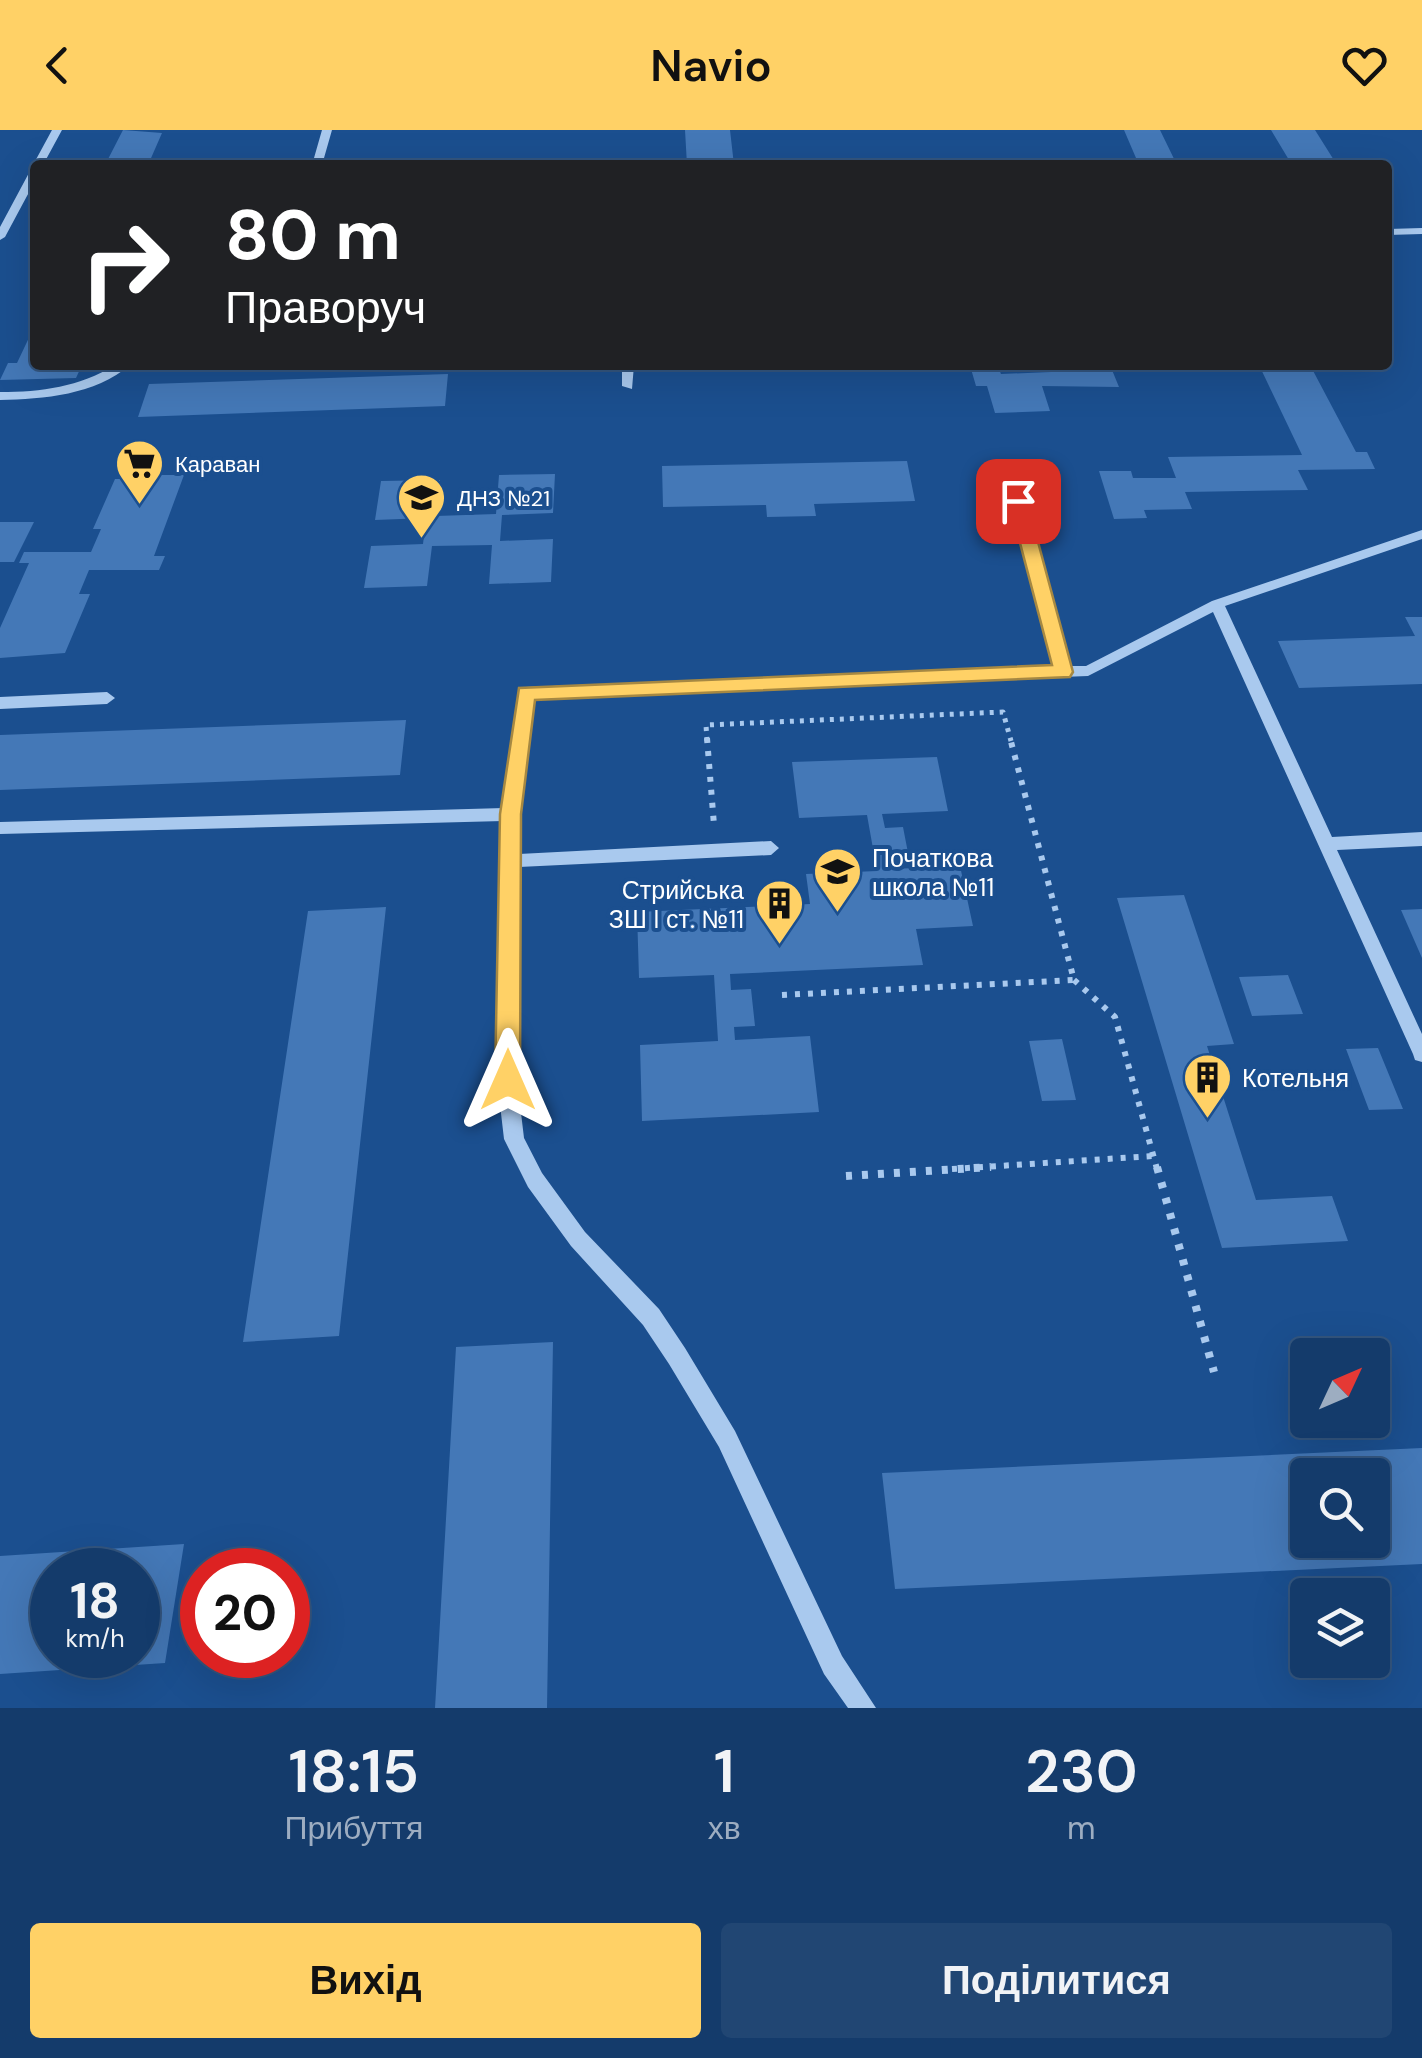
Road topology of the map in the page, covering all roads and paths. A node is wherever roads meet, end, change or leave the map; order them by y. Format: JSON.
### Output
{"nodes":[{"id":1,"x":57,"y":130,"type":"edge"},
{"id":2,"x":327,"y":130,"type":"edge"},
{"id":3,"x":40,"y":160,"type":"edge"},
{"id":4,"x":318,"y":160,"type":"edge"},
{"id":5,"x":30,"y":180,"type":"edge"},
{"id":6,"x":1422,"y":231,"type":"edge"},
{"id":7,"x":1392,"y":232,"type":"edge"},
{"id":8,"x":0,"y":237,"type":"edge"},
{"id":9,"x":116,"y":370,"type":"edge"},
{"id":10,"x":628,"y":370,"type":"edge"},
{"id":11,"x":628,"y":386,"type":"dead end"},
{"id":12,"x":0,"y":396,"type":"edge"},
{"id":13,"x":1009,"y":466,"type":"dead end"},
{"id":14,"x":1422,"y":534,"type":"edge"},
{"id":15,"x":1217,"y":604,"type":"junction"},
{"id":16,"x":1064,"y":672,"type":"junction"},
{"id":17,"x":107,"y":698,"type":"dead end"},
{"id":18,"x":0,"y":703,"type":"edge"},
{"id":19,"x":511,"y":814,"type":"junction"},
{"id":20,"x":0,"y":828,"type":"edge"},
{"id":21,"x":1422,"y":839,"type":"edge"},
{"id":22,"x":1324,"y":844,"type":"junction"},
{"id":23,"x":771,"y":848,"type":"dead end"},
{"id":24,"x":716,"y":851,"type":"junction"},
{"id":25,"x":510,"y":860,"type":"junction"},
{"id":26,"x":1074,"y":980,"type":"junction"},
{"id":27,"x":782,"y":994,"type":"dead end"},
{"id":28,"x":1422,"y":1054,"type":"edge"},
{"id":29,"x":1154,"y":1156,"type":"junction"},
{"id":30,"x":846,"y":1176,"type":"dead end"},
{"id":31,"x":1214,"y":1372,"type":"dead end"},
{"id":32,"x":863,"y":1708,"type":"edge"}],
"edges":[{"from":1,"to":3,"type":"street"},
{"from":2,"to":4,"type":"street"},
{"from":5,"to":8,"type":"street"},
{"from":6,"to":7,"type":"street"},
{"from":9,"to":12,"type":"street"},
{"from":10,"to":11,"type":"street"},
{"from":13,"to":16,"type":"street"},
{"from":14,"to":15,"type":"street"},
{"from":15,"to":16,"type":"street"},
{"from":15,"to":22,"type":"street"},
{"from":16,"to":19,"type":"street"},
{"from":17,"to":18,"type":"street"},
{"from":19,"to":20,"type":"street"},
{"from":19,"to":25,"type":"street"},
{"from":21,"to":22,"type":"street"},
{"from":22,"to":28,"type":"street"},
{"from":23,"to":24,"type":"street"},
{"from":24,"to":25,"type":"street"},
{"from":24,"to":26,"type":"path"},
{"from":25,"to":32,"type":"street"},
{"from":26,"to":27,"type":"path"},
{"from":26,"to":29,"type":"path"},
{"from":29,"to":30,"type":"path"},
{"from":29,"to":31,"type":"path"}]}
